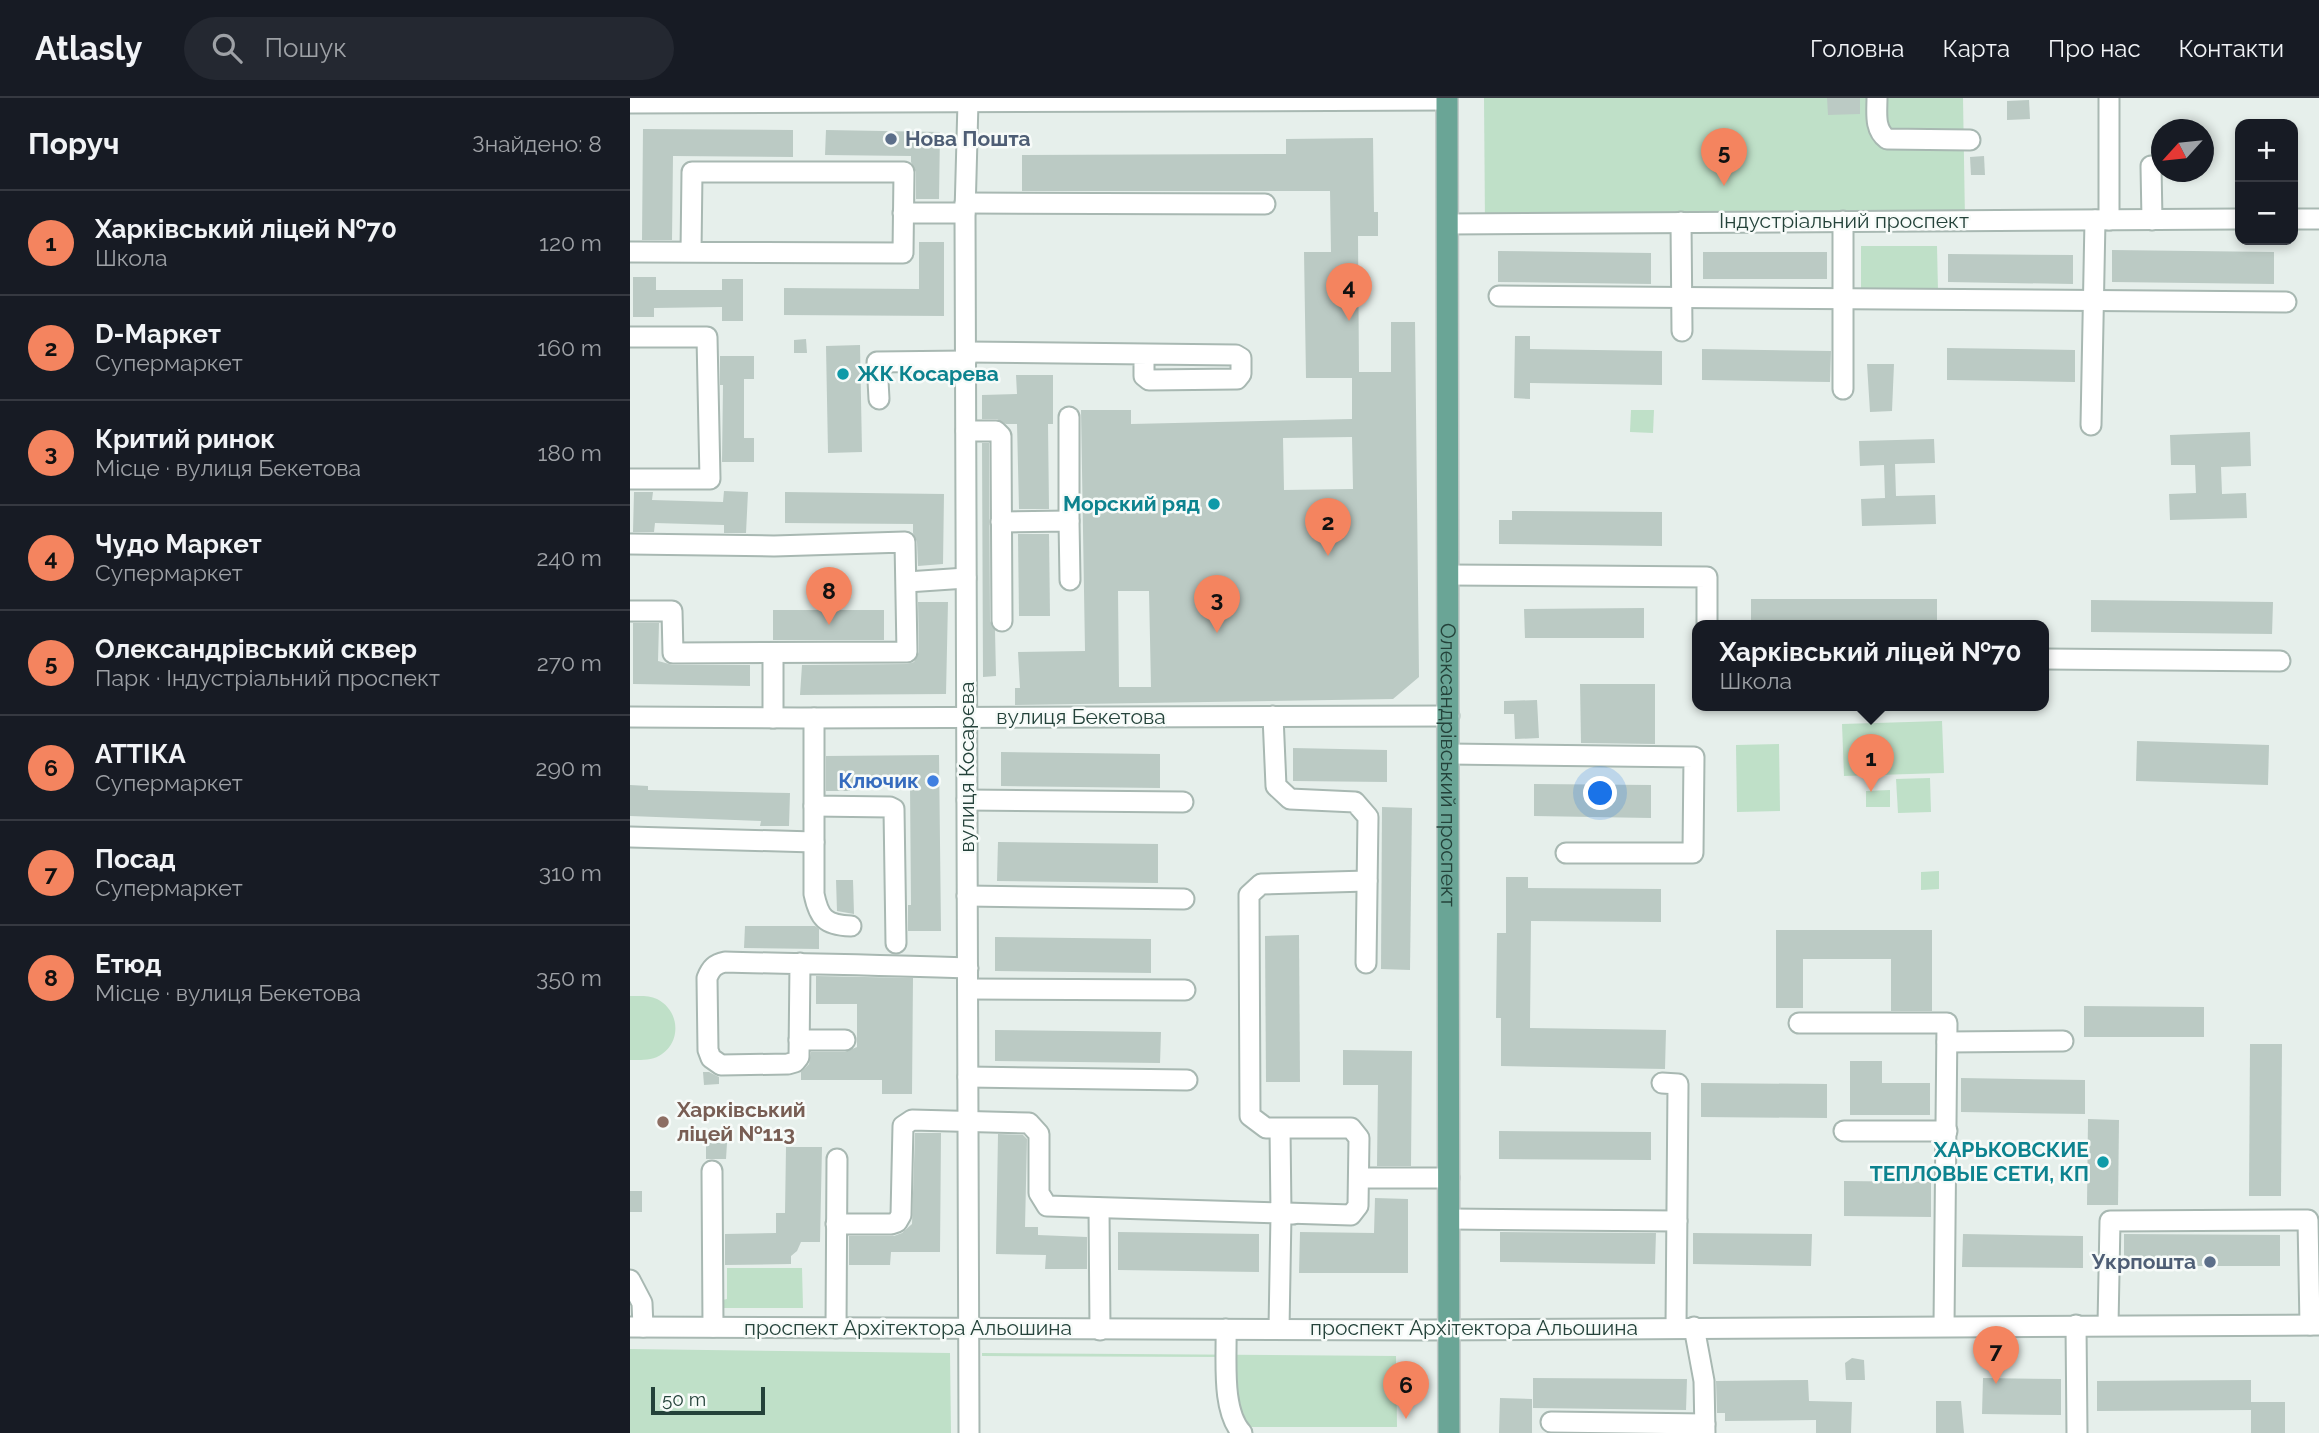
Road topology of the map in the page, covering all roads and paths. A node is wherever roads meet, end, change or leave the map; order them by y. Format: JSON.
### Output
{"nodes":[{"id":1,"x":1877,"y":98,"type":"edge"},
{"id":2,"x":2109,"y":98,"type":"edge"},
{"id":3,"x":1447,"y":99,"type":"edge"},
{"id":4,"x":968,"y":102,"type":"junction"},
{"id":5,"x":630,"y":103,"type":"edge"},
{"id":6,"x":630,"y":119,"type":"edge"},
{"id":7,"x":1970,"y":139,"type":"dead end"},
{"id":8,"x":2151,"y":182,"type":"edge"},
{"id":9,"x":1265,"y":204,"type":"dead end"},
{"id":10,"x":965,"y":208,"type":"junction"},
{"id":11,"x":904,"y":213,"type":"junction"},
{"id":12,"x":2235,"y":219,"type":"edge"},
{"id":13,"x":2298,"y":219,"type":"edge"},
{"id":14,"x":2319,"y":219,"type":"edge"},
{"id":15,"x":2102,"y":220,"type":"junction"},
{"id":16,"x":2152,"y":220,"type":"junction"},
{"id":17,"x":1681,"y":222,"type":"junction"},
{"id":18,"x":1843,"y":222,"type":"junction"},
{"id":19,"x":1448,"y":224,"type":"junction"},
{"id":20,"x":630,"y":252,"type":"edge"},
{"id":21,"x":691,"y":252,"type":"junction"},
{"id":22,"x":1499,"y":296,"type":"dead end"},
{"id":23,"x":1682,"y":298,"type":"junction"},
{"id":24,"x":1844,"y":299,"type":"junction"},
{"id":25,"x":2094,"y":302,"type":"junction"},
{"id":26,"x":2286,"y":302,"type":"dead end"},
{"id":27,"x":1682,"y":331,"type":"dead end"},
{"id":28,"x":630,"y":337,"type":"edge"},
{"id":29,"x":1144,"y":354,"type":"dead end"},
{"id":30,"x":966,"y":356,"type":"junction"},
{"id":31,"x":1843,"y":389,"type":"dead end"},
{"id":32,"x":879,"y":399,"type":"dead end"},
{"id":33,"x":1069,"y":417,"type":"dead end"},
{"id":34,"x":2091,"y":425,"type":"dead end"},
{"id":35,"x":966,"y":431,"type":"junction"},
{"id":36,"x":630,"y":479,"type":"edge"},
{"id":37,"x":1069,"y":521,"type":"junction"},
{"id":38,"x":1001,"y":522,"type":"junction"},
{"id":39,"x":630,"y":544,"type":"edge"},
{"id":40,"x":1448,"y":575,"type":"junction"},
{"id":41,"x":966,"y":578,"type":"junction"},
{"id":42,"x":1070,"y":580,"type":"dead end"},
{"id":43,"x":907,"y":582,"type":"junction"},
{"id":44,"x":630,"y":611,"type":"edge"},
{"id":45,"x":1707,"y":620,"type":"edge"},
{"id":46,"x":1002,"y":621,"type":"dead end"},
{"id":47,"x":773,"y":653,"type":"junction"},
{"id":48,"x":2049,"y":659,"type":"edge"},
{"id":49,"x":2280,"y":661,"type":"dead end"},
{"id":50,"x":630,"y":716,"type":"edge"},
{"id":51,"x":1273,"y":716,"type":"junction"},
{"id":52,"x":1449,"y":716,"type":"junction"},
{"id":53,"x":967,"y":717,"type":"junction"},
{"id":54,"x":773,"y":718,"type":"junction"},
{"id":55,"x":814,"y":718,"type":"junction"},
{"id":56,"x":1449,"y":754,"type":"junction"},
{"id":57,"x":967,"y":800,"type":"junction"},
{"id":58,"x":1183,"y":802,"type":"dead end"},
{"id":59,"x":814,"y":806,"type":"junction"},
{"id":60,"x":630,"y":837,"type":"edge"},
{"id":61,"x":814,"y":842,"type":"junction"},
{"id":62,"x":1566,"y":853,"type":"dead end"},
{"id":63,"x":1367,"y":881,"type":"junction"},
{"id":64,"x":967,"y":896,"type":"junction"},
{"id":65,"x":1184,"y":899,"type":"dead end"},
{"id":66,"x":850,"y":926,"type":"dead end"},
{"id":67,"x":896,"y":943,"type":"dead end"},
{"id":68,"x":1366,"y":963,"type":"dead end"},
{"id":69,"x":800,"y":964,"type":"junction"},
{"id":70,"x":968,"y":968,"type":"junction"},
{"id":71,"x":968,"y":989,"type":"junction"},
{"id":72,"x":1185,"y":990,"type":"dead end"},
{"id":73,"x":1799,"y":1023,"type":"dead end"},
{"id":74,"x":799,"y":1040,"type":"junction"},
{"id":75,"x":845,"y":1040,"type":"dead end"},
{"id":76,"x":2063,"y":1041,"type":"dead end"},
{"id":77,"x":1947,"y":1042,"type":"junction"},
{"id":78,"x":968,"y":1077,"type":"junction"},
{"id":79,"x":1187,"y":1080,"type":"dead end"},
{"id":80,"x":1662,"y":1083,"type":"dead end"},
{"id":81,"x":968,"y":1121,"type":"junction"},
{"id":82,"x":1280,"y":1129,"type":"junction"},
{"id":83,"x":1844,"y":1131,"type":"dead end"},
{"id":84,"x":1947,"y":1131,"type":"junction"},
{"id":85,"x":837,"y":1158,"type":"dead end"},
{"id":86,"x":712,"y":1171,"type":"dead end"},
{"id":87,"x":1359,"y":1178,"type":"junction"},
{"id":88,"x":1449,"y":1178,"type":"junction"},
{"id":89,"x":1099,"y":1208,"type":"junction"},
{"id":90,"x":1281,"y":1214,"type":"junction"},
{"id":91,"x":1450,"y":1219,"type":"junction"},
{"id":92,"x":2313,"y":1219,"type":"edge"},
{"id":93,"x":1677,"y":1221,"type":"junction"},
{"id":94,"x":836,"y":1224,"type":"junction"},
{"id":95,"x":630,"y":1280,"type":"edge"},
{"id":96,"x":2076,"y":1325,"type":"junction"},
{"id":97,"x":2108,"y":1325,"type":"junction"},
{"id":98,"x":2314,"y":1325,"type":"edge"},
{"id":99,"x":1944,"y":1326,"type":"junction"},
{"id":100,"x":637,"y":1327,"type":"edge"},
{"id":101,"x":713,"y":1327,"type":"junction"},
{"id":102,"x":1685,"y":1327,"type":"junction"},
{"id":103,"x":836,"y":1328,"type":"junction"},
{"id":104,"x":968,"y":1328,"type":"junction"},
{"id":105,"x":1226,"y":1329,"type":"junction"},
{"id":106,"x":1279,"y":1329,"type":"junction"},
{"id":107,"x":1450,"y":1329,"type":"junction"},
{"id":108,"x":1100,"y":1330,"type":"junction"},
{"id":109,"x":1551,"y":1422,"type":"dead end"},
{"id":110,"x":1705,"y":1428,"type":"edge"},
{"id":111,"x":969,"y":1433,"type":"edge"},
{"id":112,"x":1242,"y":1433,"type":"edge"},
{"id":113,"x":1450,"y":1433,"type":"edge"},
{"id":114,"x":2077,"y":1433,"type":"edge"}],
"edges":[{"from":1,"to":7,"type":"street"},
{"from":2,"to":15,"type":"street"},
{"from":3,"to":4,"type":"street"},
{"from":3,"to":19,"type":"main road","name":"Олександрівський проспект"},
{"from":4,"to":5,"type":"street"},
{"from":4,"to":10,"type":"street","name":"вулиця Косарєва"},
{"from":5,"to":6,"type":"street"},
{"from":8,"to":16,"type":"street"},
{"from":9,"to":10,"type":"street"},
{"from":10,"to":11,"type":"street"},
{"from":10,"to":30,"type":"street","name":"вулиця Косарєва"},
{"from":11,"to":21,"type":"street"},
{"from":11,"to":21,"type":"street"},
{"from":12,"to":16,"type":"street","name":"Індустріальний проспект"},
{"from":13,"to":14,"type":"street"},
{"from":15,"to":16,"type":"street","name":"Індустріальний проспект"},
{"from":15,"to":18,"type":"street","name":"Індустріальний проспект"},
{"from":15,"to":25,"type":"street"},
{"from":17,"to":18,"type":"street","name":"Індустріальний проспект"},
{"from":17,"to":19,"type":"street","name":"Індустріальний проспект"},
{"from":17,"to":23,"type":"street"},
{"from":18,"to":24,"type":"street"},
{"from":19,"to":40,"type":"main road","name":"Олександрівський проспект"},
{"from":20,"to":21,"type":"street"},
{"from":22,"to":23,"type":"street"},
{"from":23,"to":24,"type":"street"},
{"from":23,"to":27,"type":"street"},
{"from":24,"to":25,"type":"street"},
{"from":24,"to":31,"type":"street"},
{"from":25,"to":26,"type":"street"},
{"from":25,"to":34,"type":"street"},
{"from":28,"to":36,"type":"street"},
{"from":29,"to":30,"type":"street"},
{"from":30,"to":32,"type":"street"},
{"from":30,"to":35,"type":"street","name":"вулиця Косарєва"},
{"from":33,"to":37,"type":"street"},
{"from":35,"to":38,"type":"street"},
{"from":35,"to":41,"type":"street","name":"вулиця Косарєва"},
{"from":37,"to":38,"type":"street"},
{"from":37,"to":42,"type":"street"},
{"from":38,"to":46,"type":"street"},
{"from":39,"to":43,"type":"street"},
{"from":40,"to":45,"type":"street"},
{"from":40,"to":52,"type":"main road","name":"Олександрівський проспект"},
{"from":41,"to":43,"type":"street"},
{"from":41,"to":53,"type":"street","name":"вулиця Косарєва"},
{"from":43,"to":47,"type":"street"},
{"from":44,"to":47,"type":"street"},
{"from":47,"to":54,"type":"street"},
{"from":48,"to":49,"type":"street"},
{"from":50,"to":54,"type":"street","name":"вулиця Бекетова"},
{"from":51,"to":52,"type":"street","name":"вулиця Бекетова"},
{"from":51,"to":53,"type":"street","name":"вулиця Бекетова"},
{"from":51,"to":63,"type":"street"},
{"from":52,"to":56,"type":"main road","name":"Олександрівський проспект"},
{"from":53,"to":55,"type":"street","name":"вулиця Бекетова"},
{"from":53,"to":57,"type":"street","name":"вулиця Косарєва"},
{"from":54,"to":55,"type":"street","name":"вулиця Бекетова"},
{"from":55,"to":59,"type":"street"},
{"from":56,"to":62,"type":"street"},
{"from":56,"to":88,"type":"main road","name":"Олександрівський проспект"},
{"from":57,"to":58,"type":"street"},
{"from":57,"to":64,"type":"street","name":"вулиця Косарєва"},
{"from":59,"to":61,"type":"street"},
{"from":59,"to":67,"type":"street"},
{"from":60,"to":61,"type":"street"},
{"from":61,"to":66,"type":"street"},
{"from":63,"to":68,"type":"street"},
{"from":63,"to":82,"type":"street"},
{"from":64,"to":65,"type":"street"},
{"from":64,"to":70,"type":"street","name":"вулиця Косарєва"},
{"from":69,"to":70,"type":"street"},
{"from":69,"to":74,"type":"street"},
{"from":69,"to":74,"type":"street"},
{"from":70,"to":71,"type":"street","name":"вулиця Косарєва"},
{"from":71,"to":72,"type":"street"},
{"from":71,"to":78,"type":"street","name":"вулиця Косарєва"},
{"from":73,"to":77,"type":"street"},
{"from":74,"to":75,"type":"street"},
{"from":76,"to":77,"type":"street"},
{"from":77,"to":84,"type":"street"},
{"from":78,"to":79,"type":"street"},
{"from":78,"to":81,"type":"street","name":"вулиця Косарєва"},
{"from":80,"to":93,"type":"street"},
{"from":81,"to":89,"type":"street"},
{"from":81,"to":94,"type":"street"},
{"from":81,"to":104,"type":"street","name":"вулиця Косарєва"},
{"from":82,"to":87,"type":"street"},
{"from":82,"to":90,"type":"street"},
{"from":83,"to":84,"type":"street"},
{"from":84,"to":99,"type":"street"},
{"from":85,"to":94,"type":"street"},
{"from":86,"to":101,"type":"street"},
{"from":87,"to":88,"type":"street"},
{"from":87,"to":90,"type":"street"},
{"from":88,"to":91,"type":"main road","name":"Олександрівський проспект"},
{"from":89,"to":90,"type":"street"},
{"from":89,"to":108,"type":"street"},
{"from":90,"to":106,"type":"street"},
{"from":91,"to":93,"type":"street"},
{"from":91,"to":107,"type":"main road","name":"Олександрівський проспект"},
{"from":92,"to":97,"type":"street"},
{"from":92,"to":98,"type":"street"},
{"from":93,"to":102,"type":"street"},
{"from":94,"to":103,"type":"street"},
{"from":95,"to":100,"type":"street"},
{"from":96,"to":97,"type":"street","name":"проспект Архітектора Альошина"},
{"from":96,"to":99,"type":"street","name":"проспект Архітектора Альошина"},
{"from":96,"to":114,"type":"street"},
{"from":97,"to":98,"type":"street","name":"проспект Архітектора Альошина"},
{"from":99,"to":102,"type":"street","name":"проспект Архітектора Альошина"},
{"from":100,"to":101,"type":"street","name":"проспект Архітектора Альошина"},
{"from":101,"to":103,"type":"street","name":"проспект Архітектора Альошина"},
{"from":102,"to":107,"type":"street","name":"проспект Архітектора Альошина"},
{"from":102,"to":110,"type":"street"},
{"from":103,"to":104,"type":"street","name":"проспект Архітектора Альошина"},
{"from":104,"to":108,"type":"street","name":"проспект Архітектора Альошина"},
{"from":104,"to":111,"type":"street","name":"вулиця Косарєва"},
{"from":105,"to":106,"type":"street","name":"проспект Архітектора Альошина"},
{"from":105,"to":108,"type":"street","name":"проспект Архітектора Альошина"},
{"from":105,"to":112,"type":"street"},
{"from":106,"to":107,"type":"street","name":"проспект Архітектора Альошина"},
{"from":107,"to":113,"type":"main road","name":"Олександрівський проспект"},
{"from":109,"to":110,"type":"street"}]}
